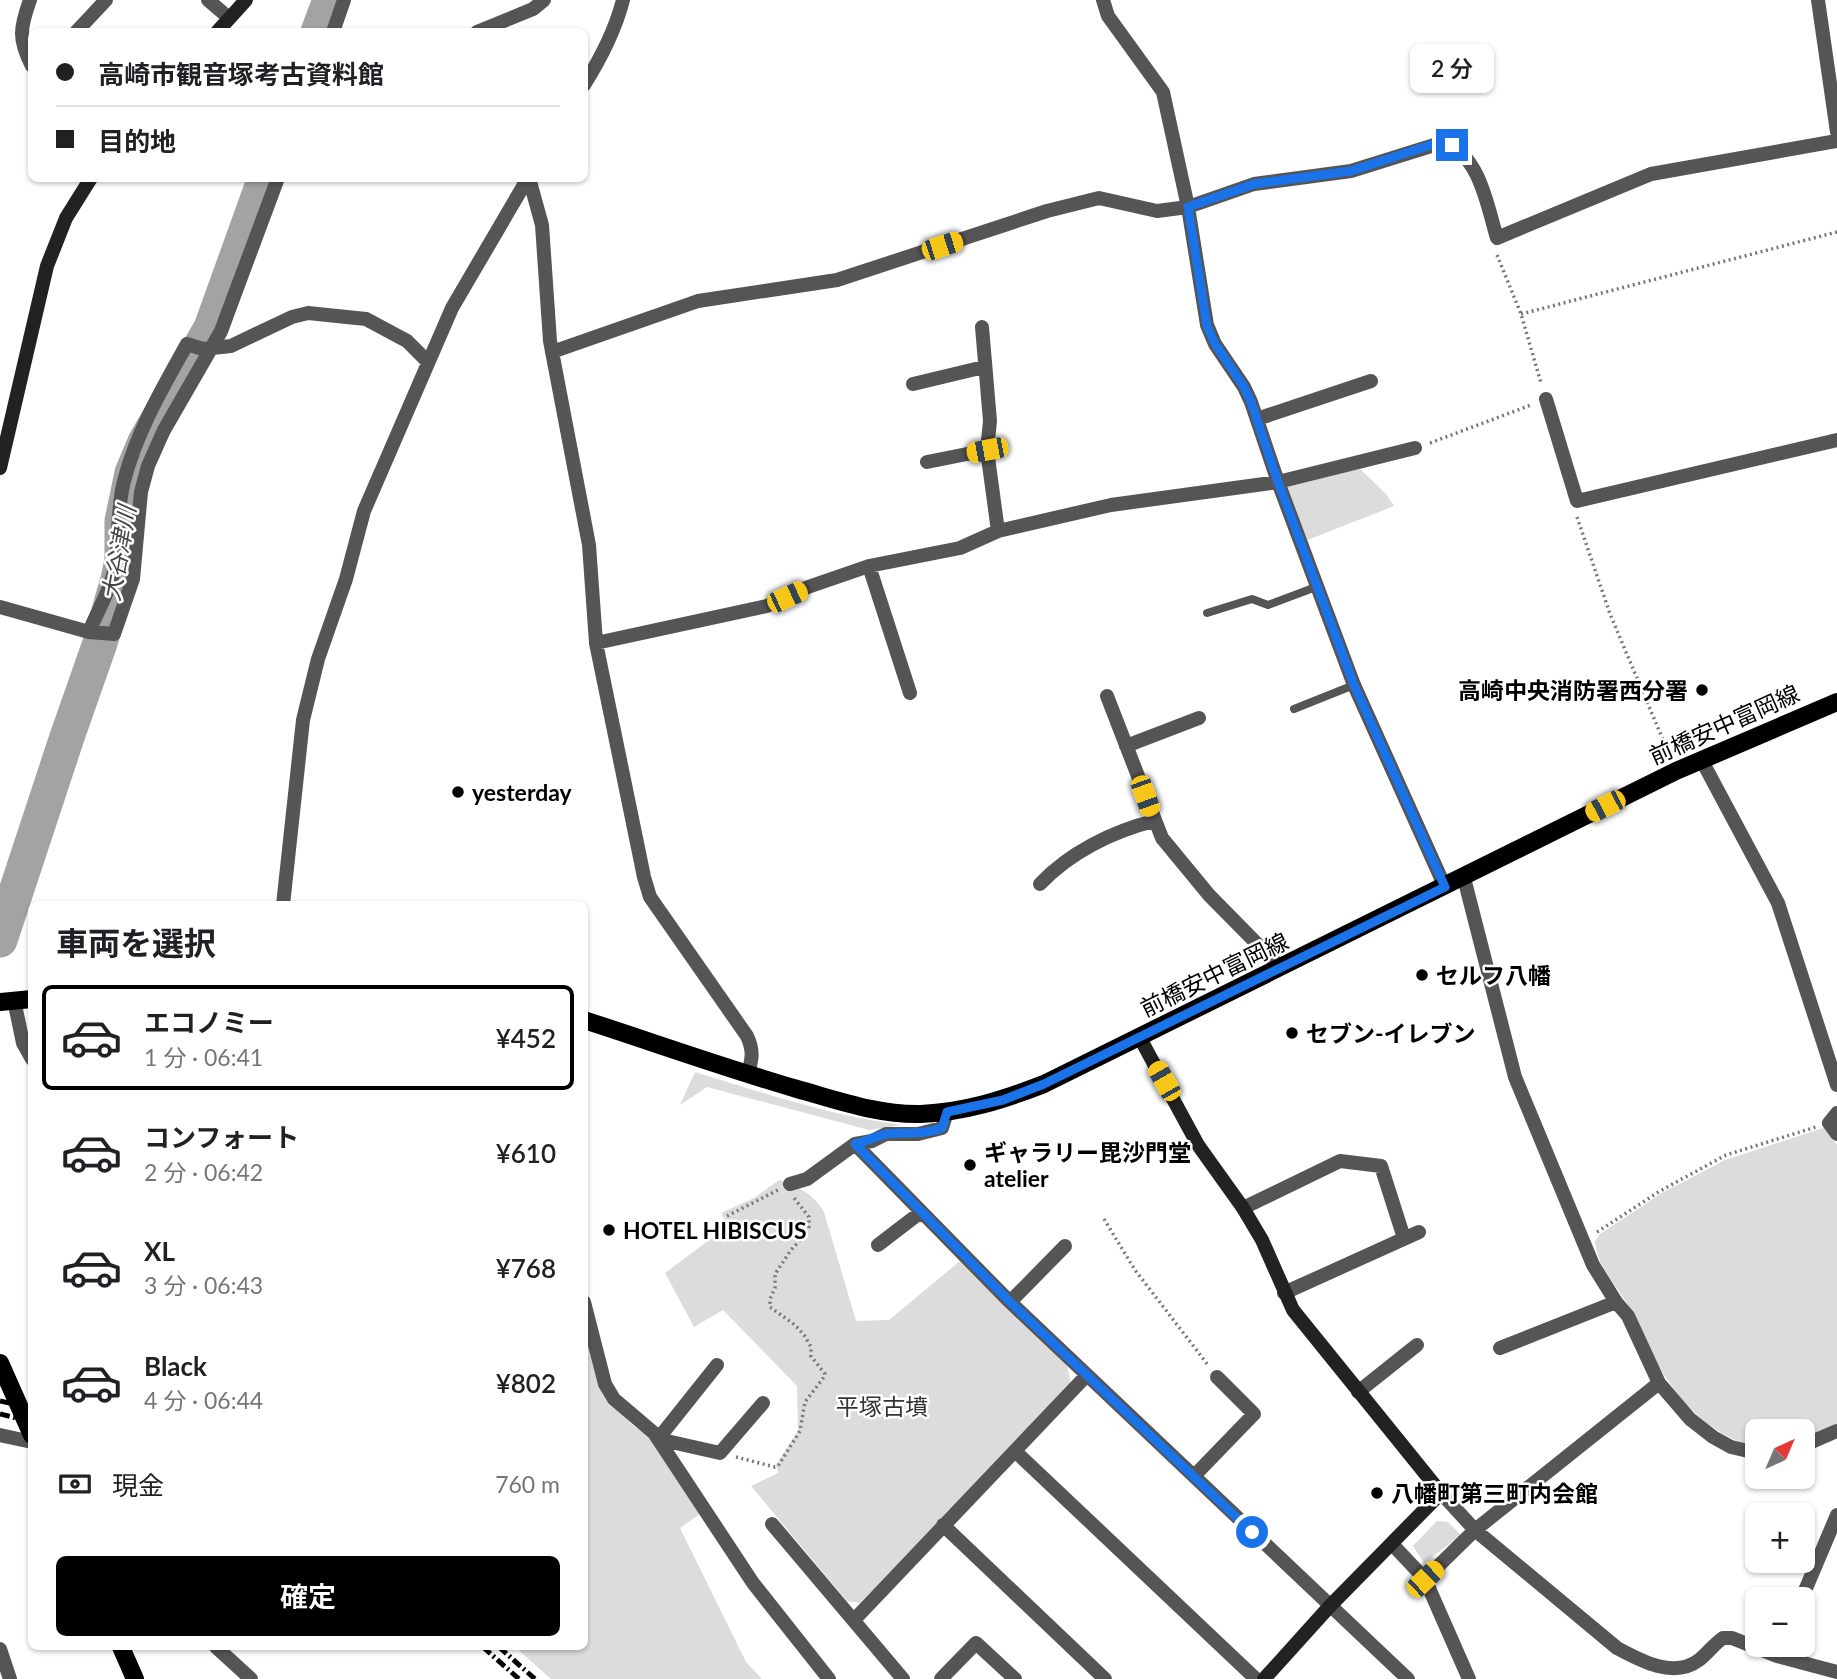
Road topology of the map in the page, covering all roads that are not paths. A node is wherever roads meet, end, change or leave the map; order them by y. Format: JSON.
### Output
{"nodes":[{"id":1,"x":30,"y":0,"type":"edge"},
{"id":2,"x":106,"y":0,"type":"edge"},
{"id":3,"x":208,"y":0,"type":"edge"},
{"id":4,"x":246,"y":0,"type":"edge"},
{"id":5,"x":344,"y":0,"type":"edge"},
{"id":6,"x":544,"y":0,"type":"edge"},
{"id":7,"x":623,"y":0,"type":"edge"},
{"id":8,"x":1103,"y":0,"type":"edge"},
{"id":9,"x":1818,"y":0,"type":"edge"},
{"id":10,"x":229,"y":18,"type":"junction"},
{"id":11,"x":80,"y":28,"type":"edge"},
{"id":12,"x":220,"y":28,"type":"edge"},
{"id":13,"x":334,"y":28,"type":"edge"},
{"id":14,"x":487,"y":28,"type":"edge"},
{"id":15,"x":28,"y":58,"type":"edge"},
{"id":16,"x":588,"y":79,"type":"edge"},
{"id":17,"x":1837,"y":132,"type":"edge"},
{"id":18,"x":1837,"y":141,"type":"edge"},
{"id":19,"x":89,"y":182,"type":"edge"},
{"id":20,"x":277,"y":182,"type":"edge"},
{"id":21,"x":526,"y":182,"type":"edge"},
{"id":22,"x":529,"y":182,"type":"edge"},
{"id":23,"x":1188,"y":207,"type":"junction"},
{"id":24,"x":982,"y":327,"type":"dead end"},
{"id":25,"x":201,"y":347,"type":"junction"},
{"id":26,"x":552,"y":352,"type":"junction"},
{"id":27,"x":428,"y":362,"type":"junction"},
{"id":28,"x":984,"y":367,"type":"junction"},
{"id":29,"x":1371,"y":381,"type":"dead end"},
{"id":30,"x":913,"y":384,"type":"dead end"},
{"id":31,"x":1546,"y":399,"type":"road end"},
{"id":32,"x":1257,"y":419,"type":"junction"},
{"id":33,"x":1837,"y":440,"type":"edge"},
{"id":34,"x":1415,"y":448,"type":"road end"},
{"id":35,"x":987,"y":450,"type":"junction"},
{"id":36,"x":927,"y":462,"type":"dead end"},
{"id":37,"x":0,"y":468,"type":"edge"},
{"id":38,"x":1278,"y":482,"type":"junction"},
{"id":39,"x":998,"y":531,"type":"junction"},
{"id":40,"x":869,"y":566,"type":"junction"},
{"id":41,"x":1316,"y":587,"type":"junction"},
{"id":42,"x":0,"y":607,"type":"edge"},
{"id":43,"x":1207,"y":613,"type":"dead end"},
{"id":44,"x":98,"y":633,"type":"junction"},
{"id":45,"x":596,"y":643,"type":"junction"},
{"id":46,"x":1354,"y":685,"type":"junction"},
{"id":47,"x":910,"y":693,"type":"dead end"},
{"id":48,"x":1107,"y":696,"type":"dead end"},
{"id":49,"x":1837,"y":702,"type":"edge"},
{"id":50,"x":1294,"y":709,"type":"dead end"},
{"id":51,"x":1199,"y":718,"type":"dead end"},
{"id":52,"x":1126,"y":746,"type":"junction"},
{"id":53,"x":1701,"y":759,"type":"junction"},
{"id":54,"x":1154,"y":821,"type":"junction"},
{"id":55,"x":1464,"y":878,"type":"junction"},
{"id":56,"x":1040,"y":884,"type":"dead end"},
{"id":57,"x":1445,"y":887,"type":"junction"},
{"id":58,"x":283,"y":901,"type":"edge"},
{"id":59,"x":1281,"y":968,"type":"junction"},
{"id":60,"x":15,"y":1000,"type":"edge"},
{"id":61,"x":588,"y":1021,"type":"edge"},
{"id":62,"x":1140,"y":1038,"type":"junction"},
{"id":63,"x":28,"y":1052,"type":"edge"},
{"id":64,"x":748,"y":1074,"type":"junction"},
{"id":65,"x":1837,"y":1085,"type":"edge"},
{"id":66,"x":947,"y":1112,"type":"junction"},
{"id":67,"x":855,"y":1144,"type":"junction"},
{"id":68,"x":790,"y":1184,"type":"road end"},
{"id":69,"x":1243,"y":1208,"type":"junction"},
{"id":70,"x":921,"y":1212,"type":"junction"},
{"id":71,"x":1419,"y":1231,"type":"dead end"},
{"id":72,"x":1404,"y":1238,"type":"junction"},
{"id":73,"x":878,"y":1245,"type":"dead end"},
{"id":74,"x":1065,"y":1246,"type":"dead end"},
{"id":75,"x":1284,"y":1293,"type":"junction"},
{"id":76,"x":1010,"y":1302,"type":"junction"},
{"id":77,"x":1616,"y":1302,"type":"junction"},
{"id":78,"x":588,"y":1312,"type":"edge"},
{"id":79,"x":1416,"y":1345,"type":"dead end"},
{"id":80,"x":1500,"y":1348,"type":"dead end"},
{"id":81,"x":0,"y":1363,"type":"edge"},
{"id":82,"x":717,"y":1365,"type":"dead end"},
{"id":83,"x":1087,"y":1375,"type":"junction"},
{"id":84,"x":1217,"y":1377,"type":"road end"},
{"id":85,"x":1659,"y":1383,"type":"junction"},
{"id":86,"x":1358,"y":1392,"type":"junction"},
{"id":87,"x":763,"y":1403,"type":"dead end"},
{"id":88,"x":28,"y":1425,"type":"edge"},
{"id":89,"x":1837,"y":1431,"type":"edge"},
{"id":90,"x":0,"y":1435,"type":"edge"},
{"id":91,"x":659,"y":1439,"type":"junction"},
{"id":92,"x":1815,"y":1440,"type":"edge"},
{"id":93,"x":28,"y":1442,"type":"edge"},
{"id":94,"x":1745,"y":1450,"type":"edge"},
{"id":95,"x":1016,"y":1452,"type":"junction"},
{"id":96,"x":1194,"y":1476,"type":"junction"},
{"id":97,"x":1441,"y":1493,"type":"junction"},
{"id":98,"x":1837,"y":1515,"type":"edge"},
{"id":99,"x":772,"y":1524,"type":"dead end"},
{"id":100,"x":943,"y":1525,"type":"junction"},
{"id":101,"x":1475,"y":1530,"type":"junction"},
{"id":102,"x":1392,"y":1544,"type":"junction"},
{"id":103,"x":1425,"y":1579,"type":"junction"},
{"id":104,"x":1807,"y":1587,"type":"edge"},
{"id":105,"x":1329,"y":1607,"type":"junction"},
{"id":106,"x":854,"y":1620,"type":"junction"},
{"id":107,"x":1745,"y":1642,"type":"edge"},
{"id":108,"x":0,"y":1649,"type":"edge"},
{"id":109,"x":122,"y":1650,"type":"edge"},
{"id":110,"x":219,"y":1650,"type":"edge"},
{"id":111,"x":1796,"y":1657,"type":"edge"},
{"id":112,"x":1837,"y":1672,"type":"edge"},
{"id":113,"x":10,"y":1679,"type":"edge"},
{"id":114,"x":135,"y":1679,"type":"edge"},
{"id":115,"x":251,"y":1679,"type":"edge"},
{"id":116,"x":830,"y":1679,"type":"edge"},
{"id":117,"x":902,"y":1679,"type":"edge"},
{"id":118,"x":941,"y":1679,"type":"edge"},
{"id":119,"x":1015,"y":1679,"type":"edge"},
{"id":120,"x":1105,"y":1679,"type":"edge"},
{"id":121,"x":1256,"y":1679,"type":"edge"},
{"id":122,"x":1264,"y":1679,"type":"edge"},
{"id":123,"x":1408,"y":1679,"type":"edge"},
{"id":124,"x":1469,"y":1679,"type":"edge"}],
"edges":[{"from":1,"to":15,"type":"street"},
{"from":2,"to":11,"type":"street"},
{"from":3,"to":10,"type":"street"},
{"from":4,"to":10,"type":"street"},
{"from":5,"to":13,"type":"street"},
{"from":6,"to":14,"type":"street"},
{"from":7,"to":16,"type":"street"},
{"from":8,"to":23,"type":"street"},
{"from":9,"to":17,"type":"street"},
{"from":10,"to":12,"type":"street"},
{"from":18,"to":23,"type":"street"},
{"from":19,"to":37,"type":"street"},
{"from":20,"to":25,"type":"street"},
{"from":21,"to":27,"type":"street"},
{"from":22,"to":26,"type":"street"},
{"from":23,"to":26,"type":"street"},
{"from":23,"to":32,"type":"street"},
{"from":24,"to":28,"type":"street"},
{"from":25,"to":27,"type":"street"},
{"from":25,"to":44,"type":"street"},
{"from":25,"to":44,"type":"street"},
{"from":26,"to":45,"type":"street"},
{"from":27,"to":58,"type":"street"},
{"from":28,"to":30,"type":"street"},
{"from":28,"to":35,"type":"street"},
{"from":29,"to":32,"type":"street"},
{"from":31,"to":33,"type":"street"},
{"from":32,"to":38,"type":"street"},
{"from":34,"to":38,"type":"street"},
{"from":35,"to":36,"type":"street"},
{"from":35,"to":39,"type":"street"},
{"from":38,"to":39,"type":"street"},
{"from":38,"to":41,"type":"street"},
{"from":39,"to":40,"type":"street"},
{"from":40,"to":45,"type":"street"},
{"from":40,"to":47,"type":"street"},
{"from":41,"to":43,"type":"lane"},
{"from":41,"to":46,"type":"street"},
{"from":42,"to":44,"type":"street"},
{"from":45,"to":64,"type":"street"},
{"from":46,"to":50,"type":"lane"},
{"from":46,"to":57,"type":"street"},
{"from":48,"to":52,"type":"street"},
{"from":49,"to":53,"type":"main road","name":"前橋安中富岡線"},
{"from":51,"to":52,"type":"street"},
{"from":52,"to":54,"type":"street"},
{"from":53,"to":55,"type":"main road","name":"前橋安中富岡線"},
{"from":53,"to":65,"type":"street"},
{"from":54,"to":56,"type":"street"},
{"from":54,"to":59,"type":"street"},
{"from":55,"to":57,"type":"main road","name":"前橋安中富岡線"},
{"from":55,"to":77,"type":"street"},
{"from":57,"to":59,"type":"main road","name":"前橋安中富岡線"},
{"from":59,"to":62,"type":"main road","name":"前橋安中富岡線"},
{"from":60,"to":63,"type":"street"},
{"from":61,"to":64,"type":"main road","name":"前橋安中富岡線"},
{"from":62,"to":66,"type":"main road","name":"前橋安中富岡線"},
{"from":62,"to":69,"type":"street"},
{"from":64,"to":66,"type":"main road","name":"前橋安中富岡線"},
{"from":66,"to":67,"type":"street"},
{"from":67,"to":68,"type":"street"},
{"from":67,"to":70,"type":"street"},
{"from":69,"to":72,"type":"street"},
{"from":69,"to":75,"type":"street"},
{"from":70,"to":73,"type":"street"},
{"from":70,"to":76,"type":"street"},
{"from":71,"to":72,"type":"street"},
{"from":72,"to":75,"type":"street"},
{"from":74,"to":76,"type":"street"},
{"from":75,"to":86,"type":"street"},
{"from":76,"to":83,"type":"street"},
{"from":77,"to":80,"type":"street"},
{"from":77,"to":85,"type":"street"},
{"from":78,"to":91,"type":"street"},
{"from":79,"to":86,"type":"street"},
{"from":81,"to":88,"type":"main road"},
{"from":82,"to":91,"type":"street"},
{"from":83,"to":95,"type":"street"},
{"from":83,"to":96,"type":"street"},
{"from":84,"to":96,"type":"street"},
{"from":85,"to":94,"type":"street"},
{"from":85,"to":101,"type":"street"},
{"from":86,"to":97,"type":"street"},
{"from":87,"to":91,"type":"street"},
{"from":89,"to":92,"type":"street"},
{"from":90,"to":93,"type":"street"},
{"from":91,"to":116,"type":"street"},
{"from":95,"to":100,"type":"street"},
{"from":95,"to":121,"type":"street"},
{"from":96,"to":105,"type":"street"},
{"from":97,"to":101,"type":"street"},
{"from":97,"to":102,"type":"street"},
{"from":98,"to":104,"type":"street"},
{"from":99,"to":106,"type":"street"},
{"from":100,"to":106,"type":"street"},
{"from":100,"to":120,"type":"street"},
{"from":101,"to":103,"type":"street"},
{"from":101,"to":107,"type":"street"},
{"from":102,"to":103,"type":"street"},
{"from":102,"to":105,"type":"street"},
{"from":103,"to":124,"type":"street"},
{"from":105,"to":122,"type":"street"},
{"from":105,"to":123,"type":"street"},
{"from":106,"to":117,"type":"street"},
{"from":108,"to":113,"type":"street"},
{"from":109,"to":114,"type":"main road"},
{"from":110,"to":115,"type":"street"},
{"from":111,"to":112,"type":"street"},
{"from":118,"to":119,"type":"street"}]}
